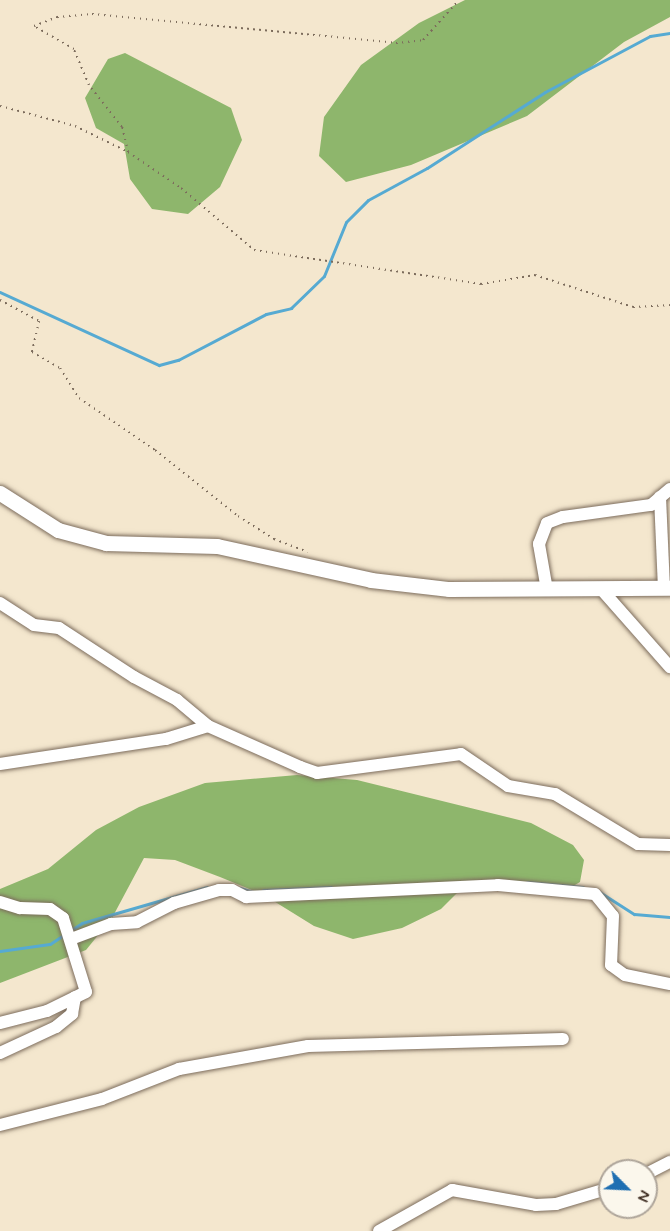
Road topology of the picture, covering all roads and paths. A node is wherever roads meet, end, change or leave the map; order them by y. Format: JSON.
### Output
{"nodes":[{"id":1,"x":459,"y":0,"type":"edge"},
{"id":2,"x":0,"y":106,"type":"edge"},
{"id":3,"x":128,"y":152,"type":"junction"},
{"id":4,"x":0,"y":300,"type":"edge"},
{"id":5,"x":670,"y":305,"type":"edge"},
{"id":6,"x":670,"y":489,"type":"edge"},
{"id":7,"x":0,"y":494,"type":"edge"},
{"id":8,"x":660,"y":498,"type":"junction"},
{"id":9,"x":665,"y":538,"type":"edge"},
{"id":10,"x":316,"y":554,"type":"dead end"},
{"id":11,"x":667,"y":589,"type":"edge"},
{"id":12,"x":547,"y":590,"type":"junction"},
{"id":13,"x":602,"y":590,"type":"junction"},
{"id":14,"x":0,"y":603,"type":"edge"},
{"id":15,"x":670,"y":667,"type":"edge"},
{"id":16,"x":208,"y":726,"type":"junction"},
{"id":17,"x":0,"y":764,"type":"edge"},
{"id":18,"x":670,"y":845,"type":"edge"},
{"id":19,"x":0,"y":902,"type":"edge"},
{"id":20,"x":71,"y":938,"type":"junction"},
{"id":21,"x":670,"y":984,"type":"edge"},
{"id":22,"x":75,"y":997,"type":"junction"},
{"id":23,"x":0,"y":1023,"type":"edge"},
{"id":24,"x":563,"y":1039,"type":"dead end"},
{"id":25,"x":0,"y":1053,"type":"edge"},
{"id":26,"x":0,"y":1125,"type":"edge"},
{"id":27,"x":598,"y":1192,"type":"edge"},
{"id":28,"x":379,"y":1231,"type":"edge"}],
"edges":[{"from":1,"to":3,"type":"path"},
{"from":2,"to":3,"type":"path"},
{"from":3,"to":5,"type":"path"},
{"from":4,"to":10,"type":"path"},
{"from":6,"to":8,"type":"street"},
{"from":7,"to":12,"type":"street"},
{"from":8,"to":9,"type":"street"},
{"from":8,"to":12,"type":"street"},
{"from":9,"to":11,"type":"street"},
{"from":11,"to":13,"type":"street"},
{"from":12,"to":13,"type":"street"},
{"from":13,"to":15,"type":"street"},
{"from":14,"to":16,"type":"street"},
{"from":16,"to":17,"type":"street"},
{"from":16,"to":18,"type":"street"},
{"from":19,"to":20,"type":"street"},
{"from":20,"to":21,"type":"street"},
{"from":20,"to":22,"type":"street"},
{"from":22,"to":23,"type":"street"},
{"from":22,"to":25,"type":"street"},
{"from":24,"to":26,"type":"street"},
{"from":27,"to":28,"type":"street"}]}
